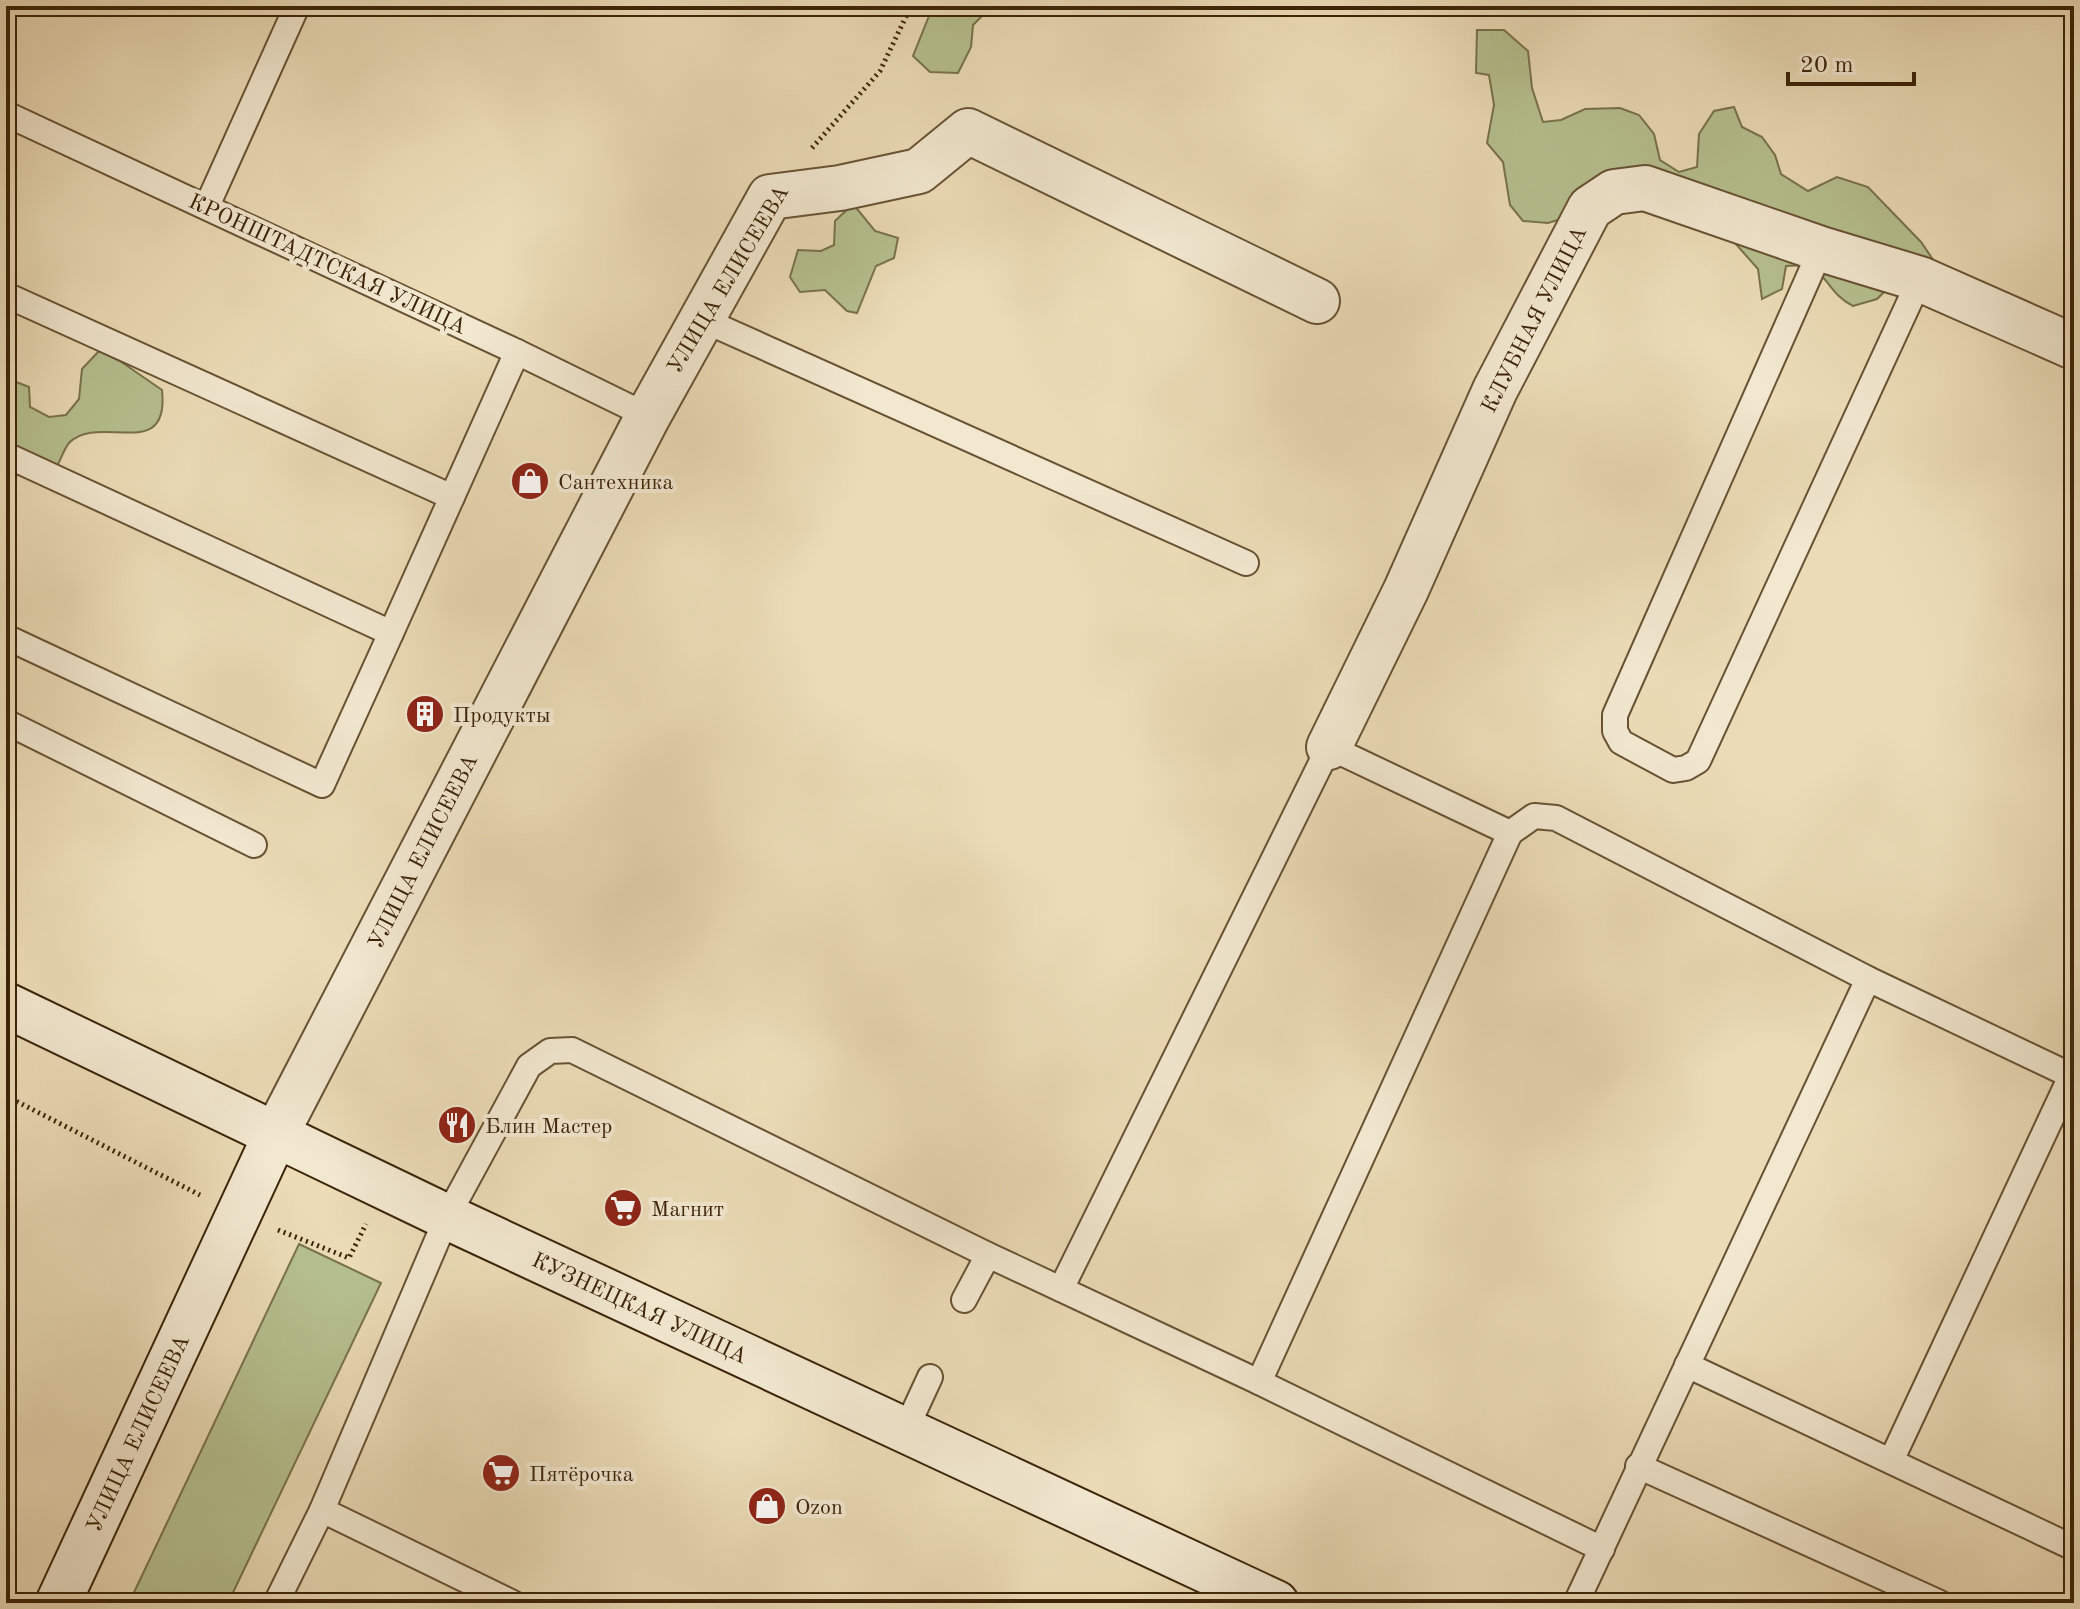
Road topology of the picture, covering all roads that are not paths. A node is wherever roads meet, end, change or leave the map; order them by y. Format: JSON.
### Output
{"nodes":[{"id":1,"x":297,"y":6,"type":"edge"},
{"id":2,"x":6,"y":114,"type":"edge"},
{"id":3,"x":207,"y":206,"type":"junction"},
{"id":4,"x":1821,"y":249,"type":"junction"},
{"id":5,"x":1920,"y":279,"type":"junction"},
{"id":6,"x":6,"y":295,"type":"edge"},
{"id":7,"x":1317,"y":301,"type":"dead end"},
{"id":8,"x":701,"y":319,"type":"junction"},
{"id":9,"x":2074,"y":347,"type":"edge"},
{"id":10,"x":517,"y":352,"type":"junction"},
{"id":11,"x":648,"y":416,"type":"junction"},
{"id":12,"x":6,"y":455,"type":"edge"},
{"id":13,"x":452,"y":497,"type":"junction"},
{"id":14,"x":1246,"y":563,"type":"dead end"},
{"id":15,"x":391,"y":633,"type":"junction"},
{"id":16,"x":6,"y":637,"type":"edge"},
{"id":17,"x":6,"y":722,"type":"edge"},
{"id":18,"x":1329,"y":747,"type":"junction"},
{"id":19,"x":1510,"y":833,"type":"junction"},
{"id":20,"x":254,"y":845,"type":"dead end"},
{"id":21,"x":1868,"y":979,"type":"junction"},
{"id":22,"x":6,"y":1005,"type":"edge"},
{"id":23,"x":2073,"y":1076,"type":"edge"},
{"id":24,"x":275,"y":1136,"type":"junction"},
{"id":25,"x":447,"y":1217,"type":"junction"},
{"id":26,"x":988,"y":1255,"type":"junction"},
{"id":27,"x":1061,"y":1289,"type":"junction"},
{"id":28,"x":964,"y":1300,"type":"dead end"},
{"id":29,"x":1687,"y":1365,"type":"junction"},
{"id":30,"x":930,"y":1377,"type":"dead end"},
{"id":31,"x":1259,"y":1382,"type":"junction"},
{"id":32,"x":905,"y":1431,"type":"junction"},
{"id":33,"x":1891,"y":1461,"type":"junction"},
{"id":34,"x":1638,"y":1466,"type":"junction"},
{"id":35,"x":322,"y":1510,"type":"junction"},
{"id":36,"x":2072,"y":1543,"type":"edge"},
{"id":37,"x":1602,"y":1549,"type":"junction"},
{"id":38,"x":58,"y":1603,"type":"edge"},
{"id":39,"x":276,"y":1603,"type":"edge"},
{"id":40,"x":513,"y":1603,"type":"edge"},
{"id":41,"x":1276,"y":1603,"type":"edge"},
{"id":42,"x":1576,"y":1603,"type":"edge"},
{"id":43,"x":1940,"y":1603,"type":"edge"}],
"edges":[{"from":1,"to":3,"type":"lane"},
{"from":2,"to":3,"type":"lane","name":"КРОНШТАДТСКАЯ УЛИЦА"},
{"from":3,"to":10,"type":"lane","name":"КРОНШТАДТСКАЯ УЛИЦА"},
{"from":4,"to":5,"type":"street","name":"КЛУБНАЯ УЛИЦА"},
{"from":4,"to":5,"type":"lane"},
{"from":4,"to":18,"type":"street","name":"КЛУБНАЯ УЛИЦА"},
{"from":5,"to":9,"type":"street","name":"КЛУБНАЯ УЛИЦА"},
{"from":6,"to":13,"type":"lane"},
{"from":7,"to":8,"type":"street","name":"УЛИЦА ЕЛИСЕЕВА"},
{"from":8,"to":11,"type":"street","name":"УЛИЦА ЕЛИСЕЕВА"},
{"from":8,"to":14,"type":"lane"},
{"from":10,"to":11,"type":"lane","name":"КРОНШТАДТСКАЯ УЛИЦА"},
{"from":10,"to":13,"type":"lane"},
{"from":11,"to":24,"type":"street","name":"УЛИЦА ЕЛИСЕЕВА"},
{"from":12,"to":15,"type":"lane"},
{"from":13,"to":15,"type":"lane"},
{"from":15,"to":16,"type":"lane"},
{"from":17,"to":20,"type":"lane"},
{"from":18,"to":19,"type":"lane"},
{"from":18,"to":27,"type":"lane"},
{"from":19,"to":21,"type":"lane"},
{"from":19,"to":31,"type":"lane"},
{"from":21,"to":23,"type":"lane"},
{"from":21,"to":29,"type":"lane"},
{"from":22,"to":24,"type":"street","name":"КУЗНЕЦКАЯ УЛИЦА"},
{"from":23,"to":33,"type":"lane"},
{"from":24,"to":25,"type":"street","name":"КУЗНЕЦКАЯ УЛИЦА"},
{"from":24,"to":38,"type":"street","name":"УЛИЦА ЕЛИСЕЕВА"},
{"from":25,"to":26,"type":"lane"},
{"from":25,"to":32,"type":"street","name":"КУЗНЕЦКАЯ УЛИЦА"},
{"from":25,"to":35,"type":"lane"},
{"from":26,"to":27,"type":"lane"},
{"from":26,"to":28,"type":"lane"},
{"from":27,"to":31,"type":"lane"},
{"from":29,"to":33,"type":"lane"},
{"from":29,"to":34,"type":"lane"},
{"from":30,"to":32,"type":"lane"},
{"from":31,"to":37,"type":"lane"},
{"from":32,"to":41,"type":"street","name":"КУЗНЕЦКАЯ УЛИЦА"},
{"from":33,"to":36,"type":"lane"},
{"from":34,"to":37,"type":"lane"},
{"from":34,"to":43,"type":"lane"},
{"from":35,"to":39,"type":"lane"},
{"from":35,"to":40,"type":"lane"},
{"from":37,"to":42,"type":"lane"}]}
